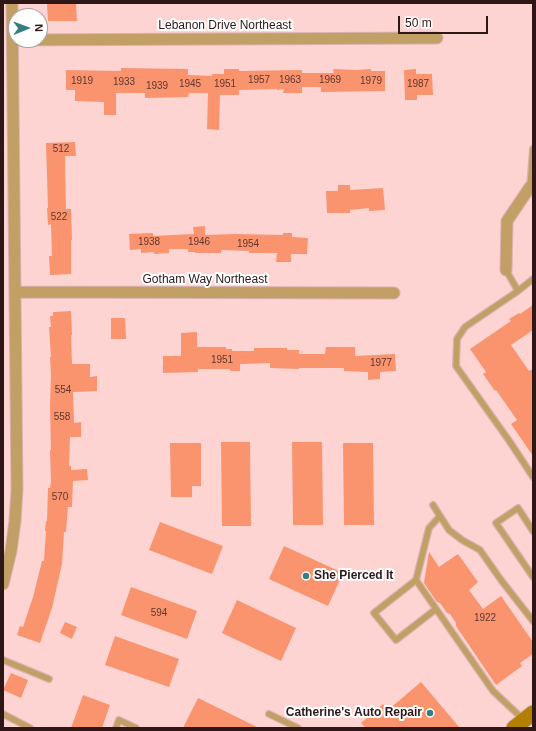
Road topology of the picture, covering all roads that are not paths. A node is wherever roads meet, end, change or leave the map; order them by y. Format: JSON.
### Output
{"nodes":[{"id":1,"x":437,"y":38,"type":"dead end"},
{"id":2,"x":48,"y":40,"type":"edge"},
{"id":3,"x":13,"y":48,"type":"edge"},
{"id":4,"x":533,"y":149,"type":"edge"},
{"id":5,"x":531,"y":186,"type":"edge"},
{"id":6,"x":506,"y":270,"type":"joint"},
{"id":7,"x":533,"y":279,"type":"edge"},
{"id":8,"x":518,"y":291,"type":"junction"},
{"id":9,"x":15,"y":292,"type":"junction"},
{"id":10,"x":394,"y":293,"type":"dead end"},
{"id":11,"x":533,"y":476,"type":"edge"},
{"id":12,"x":433,"y":505,"type":"dead end"},
{"id":13,"x":440,"y":516,"type":"junction"},
{"id":14,"x":533,"y":531,"type":"edge"},
{"id":15,"x":533,"y":577,"type":"edge"},
{"id":16,"x":416,"y":580,"type":"junction"},
{"id":17,"x":3,"y":584,"type":"edge"},
{"id":18,"x":436,"y":609,"type":"junction"},
{"id":19,"x":533,"y":621,"type":"edge"},
{"id":20,"x":3,"y":660,"type":"edge"},
{"id":21,"x":49,"y":679,"type":"dead end"},
{"id":22,"x":3,"y":714,"type":"edge"},
{"id":23,"x":269,"y":714,"type":"dead end"},
{"id":24,"x":527,"y":720,"type":"edge"},
{"id":25,"x":23,"y":726,"type":"edge"},
{"id":26,"x":30,"y":728,"type":"edge"},
{"id":27,"x":116,"y":728,"type":"edge"},
{"id":28,"x":136,"y":728,"type":"edge"},
{"id":29,"x":298,"y":728,"type":"edge"}],
"edges":[{"from":1,"to":2,"type":"street","name":"Lebanon Drive Northeast"},
{"from":3,"to":9,"type":"street"},
{"from":4,"to":5,"type":"lane"},
{"from":5,"to":6,"type":"street"},
{"from":6,"to":8,"type":"lane"},
{"from":7,"to":8,"type":"lane"},
{"from":8,"to":11,"type":"lane"},
{"from":9,"to":10,"type":"street","name":"Gotham Way Northeast"},
{"from":9,"to":17,"type":"street"},
{"from":12,"to":13,"type":"lane"},
{"from":13,"to":16,"type":"lane"},
{"from":13,"to":19,"type":"lane"},
{"from":14,"to":15,"type":"lane"},
{"from":16,"to":18,"type":"lane"},
{"from":16,"to":18,"type":"lane"},
{"from":18,"to":24,"type":"lane"},
{"from":20,"to":21,"type":"lane"},
{"from":22,"to":25,"type":"lane"},
{"from":23,"to":29,"type":"lane"},
{"from":25,"to":26,"type":"lane"},
{"from":27,"to":28,"type":"lane"}]}
